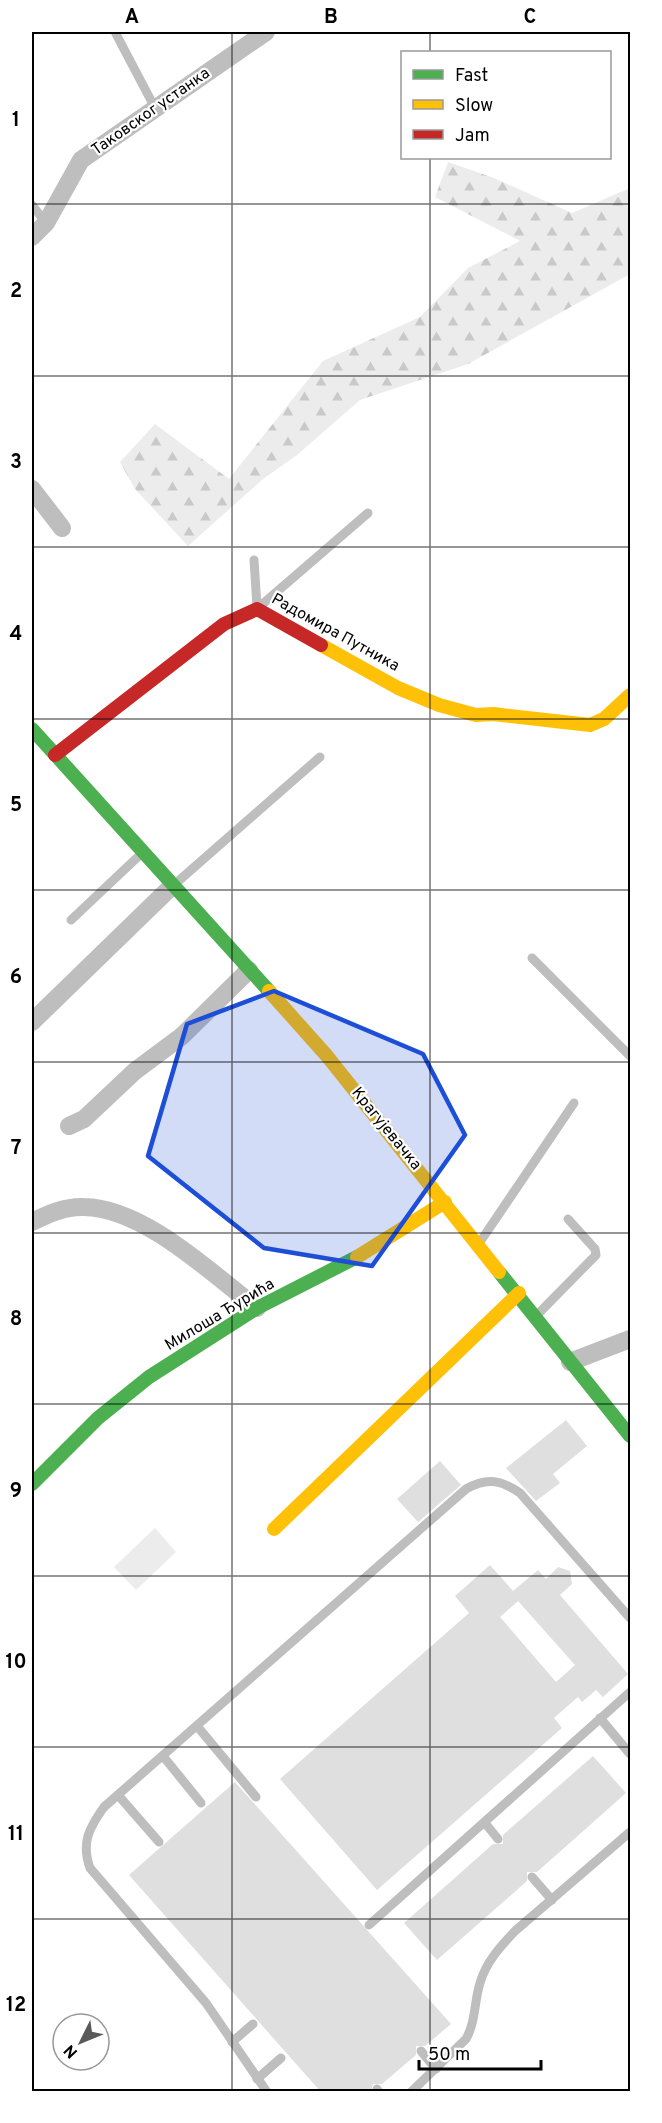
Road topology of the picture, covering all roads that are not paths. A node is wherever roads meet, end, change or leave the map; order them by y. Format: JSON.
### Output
{"nodes":[{"id":1,"x":115,"y":32,"type":"edge"},
{"id":2,"x":266,"y":32,"type":"edge"},
{"id":3,"x":155,"y":108,"type":"junction"},
{"id":4,"x":32,"y":205,"type":"edge"},
{"id":5,"x":46,"y":223,"type":"junction"},
{"id":6,"x":32,"y":237,"type":"edge"},
{"id":7,"x":32,"y":489,"type":"edge"},
{"id":8,"x":368,"y":513,"type":"dead end"},
{"id":9,"x":62,"y":528,"type":"dead end"},
{"id":10,"x":254,"y":560,"type":"dead end"},
{"id":11,"x":257,"y":609,"type":"junction"},
{"id":12,"x":630,"y":695,"type":"edge"},
{"id":13,"x":32,"y":729,"type":"edge"},
{"id":14,"x":55,"y":755,"type":"junction"},
{"id":15,"x":320,"y":757,"type":"dead end"},
{"id":16,"x":142,"y":853,"type":"junction"},
{"id":17,"x":172,"y":886,"type":"junction"},
{"id":18,"x":71,"y":920,"type":"dead end"},
{"id":19,"x":532,"y":958,"type":"dead end"},
{"id":20,"x":249,"y":970,"type":"junction"},
{"id":21,"x":32,"y":1022,"type":"edge"},
{"id":22,"x":630,"y":1056,"type":"edge"},
{"id":23,"x":574,"y":1102,"type":"dead end"},
{"id":24,"x":69,"y":1126,"type":"dead end"},
{"id":25,"x":445,"y":1202,"type":"junction"},
{"id":26,"x":568,"y":1220,"type":"dead end"},
{"id":27,"x":32,"y":1222,"type":"edge"},
{"id":28,"x":479,"y":1244,"type":"junction"},
{"id":29,"x":519,"y":1293,"type":"junction"},
{"id":30,"x":257,"y":1308,"type":"junction"},
{"id":31,"x":536,"y":1316,"type":"junction"},
{"id":32,"x":630,"y":1339,"type":"edge"},
{"id":33,"x":570,"y":1362,"type":"junction"},
{"id":34,"x":630,"y":1436,"type":"edge"},
{"id":35,"x":32,"y":1484,"type":"edge"},
{"id":36,"x":274,"y":1529,"type":"dead end"},
{"id":37,"x":630,"y":1618,"type":"edge"},
{"id":38,"x":630,"y":1692,"type":"edge"},
{"id":39,"x":600,"y":1718,"type":"junction"},
{"id":40,"x":197,"y":1726,"type":"junction"},
{"id":41,"x":630,"y":1754,"type":"edge"},
{"id":42,"x":163,"y":1756,"type":"junction"},
{"id":43,"x":118,"y":1795,"type":"junction"},
{"id":44,"x":256,"y":1797,"type":"dead end"},
{"id":45,"x":201,"y":1803,"type":"dead end"},
{"id":46,"x":484,"y":1823,"type":"junction"},
{"id":47,"x":630,"y":1832,"type":"edge"},
{"id":48,"x":498,"y":1839,"type":"dead end"},
{"id":49,"x":159,"y":1842,"type":"dead end"},
{"id":50,"x":532,"y":1877,"type":"dead end"},
{"id":51,"x":552,"y":1900,"type":"junction"},
{"id":52,"x":369,"y":1925,"type":"dead end"},
{"id":53,"x":253,"y":2024,"type":"dead end"},
{"id":54,"x":232,"y":2042,"type":"junction"},
{"id":55,"x":421,"y":2051,"type":"dead end"},
{"id":56,"x":281,"y":2058,"type":"dead end"},
{"id":57,"x":436,"y":2069,"type":"junction"},
{"id":58,"x":257,"y":2079,"type":"junction"},
{"id":59,"x":267,"y":2091,"type":"edge"},
{"id":60,"x":411,"y":2091,"type":"edge"}],
"edges":[{"from":1,"to":3,"type":"lane"},
{"from":2,"to":3,"type":"street","name":"Таковског устанка"},
{"from":3,"to":5,"type":"street","name":"Таковског устанка"},
{"from":4,"to":5,"type":"lane"},
{"from":5,"to":6,"type":"street","name":"Таковског устанка"},
{"from":7,"to":9,"type":"street"},
{"from":8,"to":11,"type":"lane"},
{"from":10,"to":11,"type":"lane"},
{"from":11,"to":12,"type":"street","name":"Радомира Путника"},
{"from":11,"to":14,"type":"street","name":"Радомира Путника"},
{"from":13,"to":14,"type":"street","name":"Крагујевачка"},
{"from":14,"to":16,"type":"street","name":"Крагујевачка"},
{"from":15,"to":17,"type":"lane"},
{"from":16,"to":17,"type":"street","name":"Крагујевачка"},
{"from":16,"to":18,"type":"lane"},
{"from":17,"to":20,"type":"street","name":"Крагујевачка"},
{"from":17,"to":21,"type":"street"},
{"from":19,"to":22,"type":"lane"},
{"from":20,"to":24,"type":"street"},
{"from":20,"to":25,"type":"street","name":"Крагујевачка"},
{"from":23,"to":28,"type":"lane"},
{"from":25,"to":28,"type":"street","name":"Крагујевачка"},
{"from":25,"to":30,"type":"street","name":"Милоша Ђурића"},
{"from":26,"to":31,"type":"lane"},
{"from":27,"to":30,"type":"street"},
{"from":28,"to":29,"type":"street","name":"Крагујевачка"},
{"from":29,"to":31,"type":"street","name":"Крагујевачка"},
{"from":29,"to":36,"type":"street"},
{"from":30,"to":35,"type":"street","name":"Милоша Ђурића"},
{"from":31,"to":33,"type":"street","name":"Крагујевачка"},
{"from":32,"to":33,"type":"street"},
{"from":33,"to":34,"type":"street","name":"Крагујевачка"},
{"from":37,"to":40,"type":"lane"},
{"from":38,"to":39,"type":"lane"},
{"from":39,"to":41,"type":"lane"},
{"from":39,"to":46,"type":"lane"},
{"from":40,"to":42,"type":"lane"},
{"from":40,"to":44,"type":"lane"},
{"from":42,"to":43,"type":"lane"},
{"from":42,"to":45,"type":"lane"},
{"from":43,"to":49,"type":"lane"},
{"from":43,"to":54,"type":"lane"},
{"from":46,"to":48,"type":"lane"},
{"from":46,"to":52,"type":"lane"},
{"from":47,"to":51,"type":"lane"},
{"from":50,"to":51,"type":"lane"},
{"from":51,"to":57,"type":"lane"},
{"from":53,"to":54,"type":"lane"},
{"from":54,"to":58,"type":"lane"},
{"from":55,"to":57,"type":"lane"},
{"from":56,"to":58,"type":"lane"},
{"from":57,"to":60,"type":"lane"},
{"from":58,"to":59,"type":"lane"}]}
